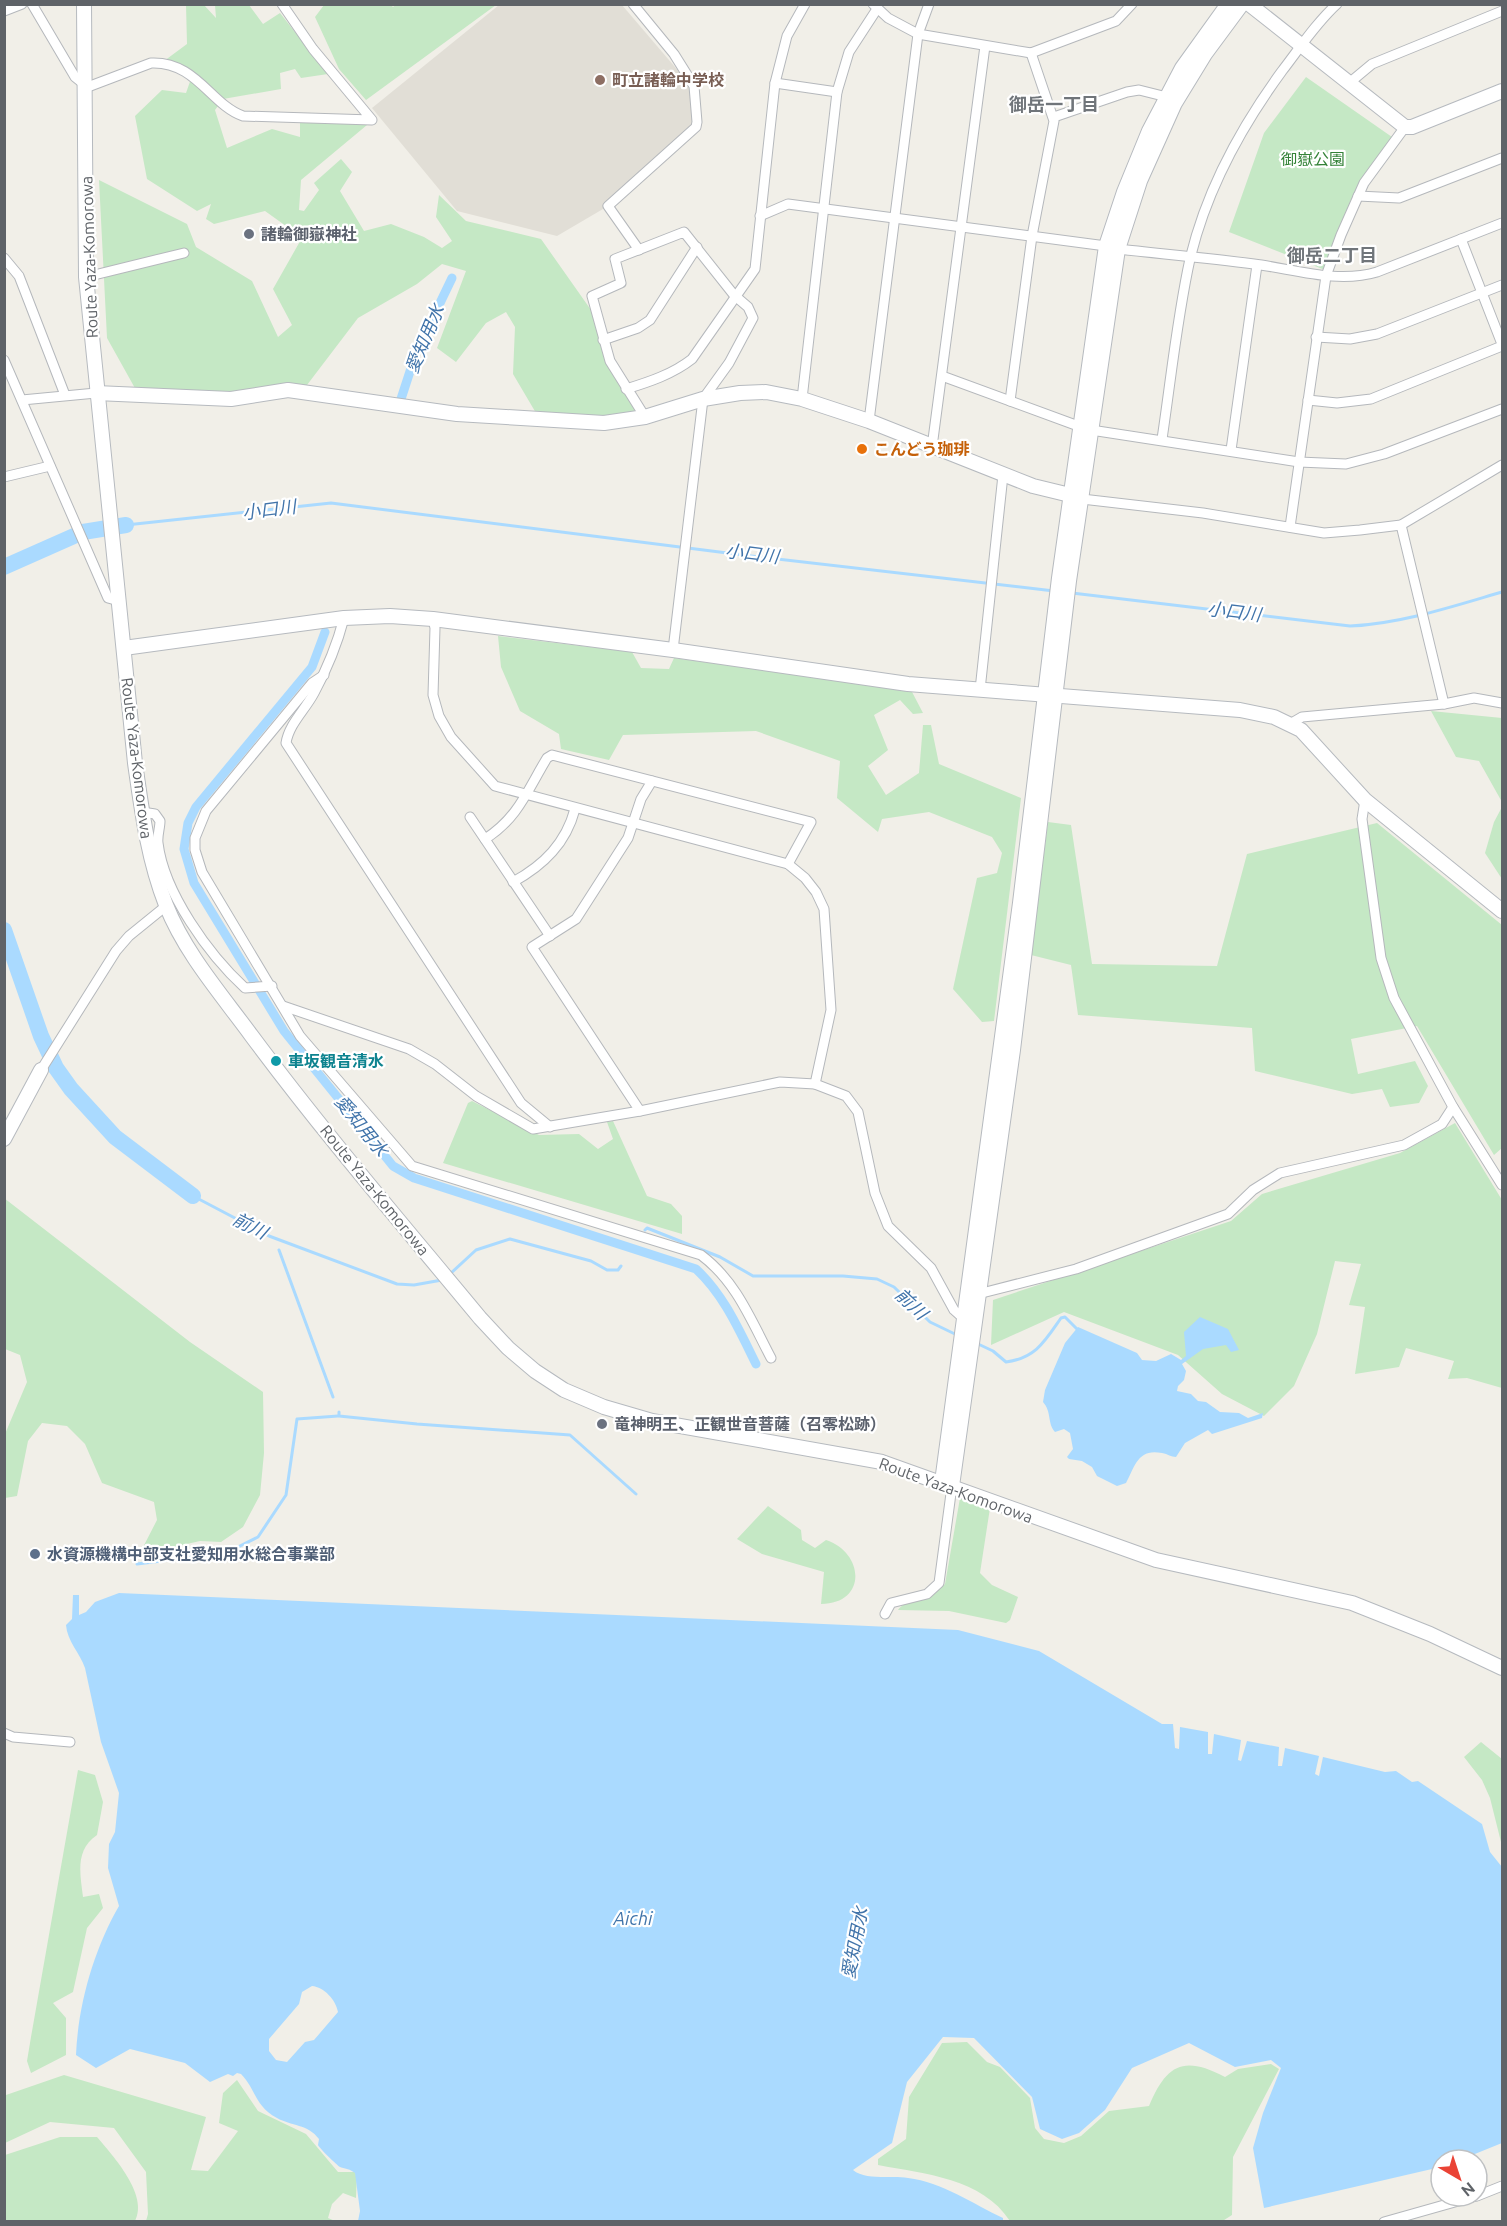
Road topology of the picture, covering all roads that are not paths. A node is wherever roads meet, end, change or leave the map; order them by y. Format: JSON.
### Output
{"nodes":[{"id":1,"x":22,"y":4,"type":"edge"},
{"id":2,"x":32,"y":4,"type":"edge"},
{"id":3,"x":84,"y":4,"type":"edge"},
{"id":4,"x":282,"y":4,"type":"edge"},
{"id":5,"x":633,"y":4,"type":"edge"},
{"id":6,"x":805,"y":4,"type":"edge"},
{"id":7,"x":929,"y":4,"type":"edge"},
{"id":8,"x":1228,"y":4,"type":"edge"},
{"id":9,"x":1242,"y":4,"type":"edge"},
{"id":10,"x":1249,"y":4,"type":"edge"},
{"id":11,"x":1337,"y":4,"type":"edge"},
{"id":12,"x":1131,"y":5,"type":"edge"},
{"id":13,"x":875,"y":7,"type":"edge"},
{"id":14,"x":4,"y":11,"type":"edge"},
{"id":15,"x":1503,"y":12,"type":"edge"},
{"id":16,"x":918,"y":34,"type":"junction"},
{"id":17,"x":985,"y":46,"type":"junction"},
{"id":18,"x":1302,"y":46,"type":"junction"},
{"id":19,"x":1031,"y":53,"type":"junction"},
{"id":20,"x":775,"y":83,"type":"junction"},
{"id":21,"x":1348,"y":84,"type":"junction"},
{"id":22,"x":85,"y":86,"type":"junction"},
{"id":23,"x":1503,"y":91,"type":"edge"},
{"id":24,"x":837,"y":92,"type":"junction"},
{"id":25,"x":1167,"y":97,"type":"junction"},
{"id":26,"x":1054,"y":117,"type":"junction"},
{"id":27,"x":1405,"y":127,"type":"junction"},
{"id":28,"x":1503,"y":158,"type":"edge"},
{"id":29,"x":1358,"y":196,"type":"junction"},
{"id":30,"x":824,"y":210,"type":"junction"},
{"id":31,"x":760,"y":216,"type":"junction"},
{"id":32,"x":894,"y":220,"type":"junction"},
{"id":33,"x":1503,"y":223,"type":"edge"},
{"id":34,"x":961,"y":227,"type":"junction"},
{"id":35,"x":1032,"y":236,"type":"junction"},
{"id":36,"x":1461,"y":239,"type":"junction"},
{"id":37,"x":697,"y":248,"type":"junction"},
{"id":38,"x":1112,"y":248,"type":"junction"},
{"id":39,"x":639,"y":250,"type":"junction"},
{"id":40,"x":184,"y":253,"type":"dead end"},
{"id":41,"x":1191,"y":256,"type":"junction"},
{"id":42,"x":4,"y":258,"type":"edge"},
{"id":43,"x":1257,"y":265,"type":"junction"},
{"id":44,"x":1326,"y":276,"type":"junction"},
{"id":45,"x":86,"y":277,"type":"junction"},
{"id":46,"x":1503,"y":285,"type":"edge"},
{"id":47,"x":1482,"y":292,"type":"junction"},
{"id":48,"x":734,"y":295,"type":"junction"},
{"id":49,"x":1316,"y":337,"type":"junction"},
{"id":50,"x":603,"y":340,"type":"junction"},
{"id":51,"x":1503,"y":345,"type":"edge"},
{"id":52,"x":4,"y":360,"type":"edge"},
{"id":53,"x":942,"y":376,"type":"junction"},
{"id":54,"x":626,"y":389,"type":"junction"},
{"id":55,"x":96,"y":393,"type":"junction"},
{"id":56,"x":65,"y":395,"type":"junction"},
{"id":57,"x":703,"y":399,"type":"junction"},
{"id":58,"x":802,"y":399,"type":"junction"},
{"id":59,"x":22,"y":400,"type":"junction"},
{"id":60,"x":1308,"y":400,"type":"junction"},
{"id":61,"x":1010,"y":401,"type":"junction"},
{"id":62,"x":1503,"y":409,"type":"edge"},
{"id":63,"x":645,"y":417,"type":"junction"},
{"id":64,"x":869,"y":421,"type":"junction"},
{"id":65,"x":1086,"y":428,"type":"junction"},
{"id":66,"x":1162,"y":439,"type":"junction"},
{"id":67,"x":932,"y":447,"type":"junction"},
{"id":68,"x":1231,"y":450,"type":"junction"},
{"id":69,"x":1299,"y":462,"type":"junction"},
{"id":70,"x":1503,"y":465,"type":"edge"},
{"id":71,"x":50,"y":466,"type":"junction"},
{"id":72,"x":1003,"y":475,"type":"junction"},
{"id":73,"x":4,"y":477,"type":"edge"},
{"id":74,"x":1076,"y":497,"type":"junction"},
{"id":75,"x":1401,"y":525,"type":"junction"},
{"id":76,"x":1290,"y":526,"type":"junction"},
{"id":77,"x":119,"y":601,"type":"junction"},
{"id":78,"x":344,"y":618,"type":"junction"},
{"id":79,"x":433,"y":619,"type":"junction"},
{"id":80,"x":124,"y":648,"type":"junction"},
{"id":81,"x":673,"y":650,"type":"junction"},
{"id":82,"x":324,"y":675,"type":"junction"},
{"id":83,"x":980,"y":690,"type":"junction"},
{"id":84,"x":1049,"y":694,"type":"junction"},
{"id":85,"x":1503,"y":703,"type":"edge"},
{"id":86,"x":1443,"y":704,"type":"junction"},
{"id":87,"x":1290,"y":724,"type":"junction"},
{"id":88,"x":652,"y":781,"type":"junction"},
{"id":89,"x":525,"y":796,"type":"junction"},
{"id":90,"x":1365,"y":800,"type":"junction"},
{"id":91,"x":574,"y":809,"type":"junction"},
{"id":92,"x":142,"y":812,"type":"junction"},
{"id":93,"x":470,"y":817,"type":"dead end"},
{"id":94,"x":633,"y":822,"type":"junction"},
{"id":95,"x":485,"y":839,"type":"junction"},
{"id":96,"x":788,"y":864,"type":"junction"},
{"id":97,"x":513,"y":882,"type":"junction"},
{"id":98,"x":166,"y":906,"type":"junction"},
{"id":99,"x":1503,"y":911,"type":"edge"},
{"id":100,"x":550,"y":936,"type":"junction"},
{"id":101,"x":272,"y":986,"type":"junction"},
{"id":102,"x":283,"y":1006,"type":"junction"},
{"id":103,"x":42,"y":1070,"type":"joint"},
{"id":104,"x":814,"y":1084,"type":"junction"},
{"id":105,"x":1453,"y":1107,"type":"junction"},
{"id":106,"x":640,"y":1111,"type":"junction"},
{"id":107,"x":550,"y":1127,"type":"junction"},
{"id":108,"x":4,"y":1139,"type":"edge"},
{"id":109,"x":1503,"y":1185,"type":"edge"},
{"id":110,"x":978,"y":1294,"type":"junction"},
{"id":111,"x":964,"y":1318,"type":"junction"},
{"id":112,"x":771,"y":1358,"type":"dead end"},
{"id":113,"x":947,"y":1484,"type":"junction"},
{"id":114,"x":885,"y":1614,"type":"dead end"},
{"id":115,"x":1503,"y":1668,"type":"edge"},
{"id":116,"x":4,"y":1733,"type":"edge"},
{"id":117,"x":70,"y":1742,"type":"dead end"},
{"id":118,"x":1434,"y":2208,"type":"edge"},
{"id":119,"x":1384,"y":2222,"type":"edge"}],
"edges":[{"from":1,"to":14,"type":"street"},
{"from":2,"to":22,"type":"street"},
{"from":3,"to":22,"type":"street","name":"Route Yaza-Komorowa"},
{"from":4,"to":22,"type":"street"},
{"from":5,"to":39,"type":"street"},
{"from":6,"to":20,"type":"street"},
{"from":7,"to":16,"type":"street"},
{"from":8,"to":25,"type":"street"},
{"from":9,"to":38,"type":"street"},
{"from":10,"to":18,"type":"street"},
{"from":11,"to":18,"type":"street"},
{"from":12,"to":19,"type":"street"},
{"from":13,"to":16,"type":"street"},
{"from":13,"to":24,"type":"street"},
{"from":15,"to":21,"type":"street"},
{"from":16,"to":17,"type":"street"},
{"from":16,"to":32,"type":"street"},
{"from":17,"to":19,"type":"street"},
{"from":17,"to":34,"type":"street"},
{"from":18,"to":21,"type":"street"},
{"from":18,"to":41,"type":"street"},
{"from":19,"to":26,"type":"street"},
{"from":20,"to":24,"type":"street"},
{"from":20,"to":31,"type":"street"},
{"from":21,"to":27,"type":"street"},
{"from":22,"to":45,"type":"street","name":"Route Yaza-Komorowa"},
{"from":23,"to":27,"type":"street"},
{"from":24,"to":30,"type":"street"},
{"from":25,"to":26,"type":"street"},
{"from":25,"to":38,"type":"street"},
{"from":26,"to":35,"type":"street"},
{"from":27,"to":29,"type":"street"},
{"from":28,"to":29,"type":"street"},
{"from":29,"to":44,"type":"street"},
{"from":30,"to":31,"type":"street"},
{"from":30,"to":32,"type":"street"},
{"from":30,"to":58,"type":"street"},
{"from":31,"to":48,"type":"street"},
{"from":32,"to":34,"type":"street"},
{"from":32,"to":64,"type":"street"},
{"from":33,"to":36,"type":"street"},
{"from":34,"to":35,"type":"street"},
{"from":34,"to":53,"type":"street"},
{"from":35,"to":38,"type":"street"},
{"from":35,"to":61,"type":"street"},
{"from":36,"to":44,"type":"street"},
{"from":36,"to":47,"type":"street"},
{"from":37,"to":39,"type":"street"},
{"from":37,"to":48,"type":"street"},
{"from":37,"to":50,"type":"street"},
{"from":38,"to":41,"type":"street"},
{"from":38,"to":65,"type":"street"},
{"from":39,"to":50,"type":"street"},
{"from":40,"to":45,"type":"street"},
{"from":41,"to":43,"type":"street"},
{"from":41,"to":66,"type":"street"},
{"from":42,"to":56,"type":"street"},
{"from":43,"to":44,"type":"street"},
{"from":43,"to":68,"type":"street"},
{"from":44,"to":49,"type":"street"},
{"from":45,"to":55,"type":"street","name":"Route Yaza-Komorowa"},
{"from":46,"to":47,"type":"street"},
{"from":47,"to":49,"type":"street"},
{"from":47,"to":51,"type":"street"},
{"from":48,"to":54,"type":"street"},
{"from":48,"to":57,"type":"street"},
{"from":49,"to":60,"type":"street"},
{"from":50,"to":54,"type":"street"},
{"from":51,"to":60,"type":"street"},
{"from":52,"to":59,"type":"street"},
{"from":53,"to":61,"type":"street"},
{"from":53,"to":67,"type":"street"},
{"from":54,"to":63,"type":"street"},
{"from":55,"to":56,"type":"street"},
{"from":55,"to":63,"type":"street"},
{"from":55,"to":77,"type":"street","name":"Route Yaza-Komorowa"},
{"from":56,"to":59,"type":"street"},
{"from":57,"to":58,"type":"street"},
{"from":57,"to":63,"type":"street"},
{"from":57,"to":81,"type":"street"},
{"from":58,"to":64,"type":"street"},
{"from":59,"to":71,"type":"street"},
{"from":60,"to":69,"type":"street"},
{"from":61,"to":65,"type":"street"},
{"from":62,"to":69,"type":"street"},
{"from":64,"to":67,"type":"street"},
{"from":65,"to":66,"type":"street"},
{"from":65,"to":74,"type":"street"},
{"from":66,"to":68,"type":"street"},
{"from":67,"to":72,"type":"street"},
{"from":68,"to":69,"type":"street"},
{"from":69,"to":76,"type":"street"},
{"from":70,"to":75,"type":"street"},
{"from":71,"to":73,"type":"street"},
{"from":71,"to":77,"type":"street"},
{"from":72,"to":74,"type":"street"},
{"from":72,"to":83,"type":"street"},
{"from":74,"to":76,"type":"street"},
{"from":74,"to":84,"type":"street"},
{"from":75,"to":76,"type":"street"},
{"from":75,"to":86,"type":"street"},
{"from":77,"to":80,"type":"street","name":"Route Yaza-Komorowa"},
{"from":78,"to":79,"type":"street"},
{"from":78,"to":80,"type":"street"},
{"from":78,"to":82,"type":"street"},
{"from":79,"to":81,"type":"street"},
{"from":79,"to":89,"type":"street"},
{"from":80,"to":92,"type":"street","name":"Route Yaza-Komorowa"},
{"from":81,"to":83,"type":"street"},
{"from":82,"to":101,"type":"street"},
{"from":82,"to":107,"type":"street"},
{"from":83,"to":84,"type":"street"},
{"from":84,"to":87,"type":"street"},
{"from":84,"to":110,"type":"street"},
{"from":84,"to":111,"type":"street"},
{"from":85,"to":86,"type":"street"},
{"from":86,"to":87,"type":"street"},
{"from":87,"to":90,"type":"street"},
{"from":88,"to":89,"type":"street"},
{"from":88,"to":94,"type":"street"},
{"from":88,"to":96,"type":"street"},
{"from":89,"to":91,"type":"street"},
{"from":89,"to":95,"type":"street"},
{"from":90,"to":99,"type":"street"},
{"from":90,"to":105,"type":"street"},
{"from":91,"to":94,"type":"street"},
{"from":91,"to":97,"type":"street"},
{"from":92,"to":98,"type":"street","name":"Route Yaza-Komorowa"},
{"from":92,"to":101,"type":"street"},
{"from":93,"to":95,"type":"street"},
{"from":94,"to":96,"type":"street"},
{"from":94,"to":100,"type":"street"},
{"from":95,"to":97,"type":"street"},
{"from":96,"to":104,"type":"street"},
{"from":97,"to":100,"type":"street"},
{"from":98,"to":103,"type":"street"},
{"from":98,"to":113,"type":"street","name":"Route Yaza-Komorowa"},
{"from":100,"to":106,"type":"street"},
{"from":101,"to":102,"type":"street"},
{"from":102,"to":107,"type":"street"},
{"from":102,"to":112,"type":"street"},
{"from":103,"to":108,"type":"street"},
{"from":104,"to":106,"type":"street"},
{"from":104,"to":111,"type":"street"},
{"from":105,"to":109,"type":"street"},
{"from":105,"to":110,"type":"street"},
{"from":106,"to":107,"type":"street"},
{"from":110,"to":113,"type":"street"},
{"from":111,"to":113,"type":"street"},
{"from":113,"to":114,"type":"street"},
{"from":113,"to":115,"type":"street","name":"Route Yaza-Komorowa"},
{"from":116,"to":117,"type":"street"},
{"from":118,"to":119,"type":"street"}]}
